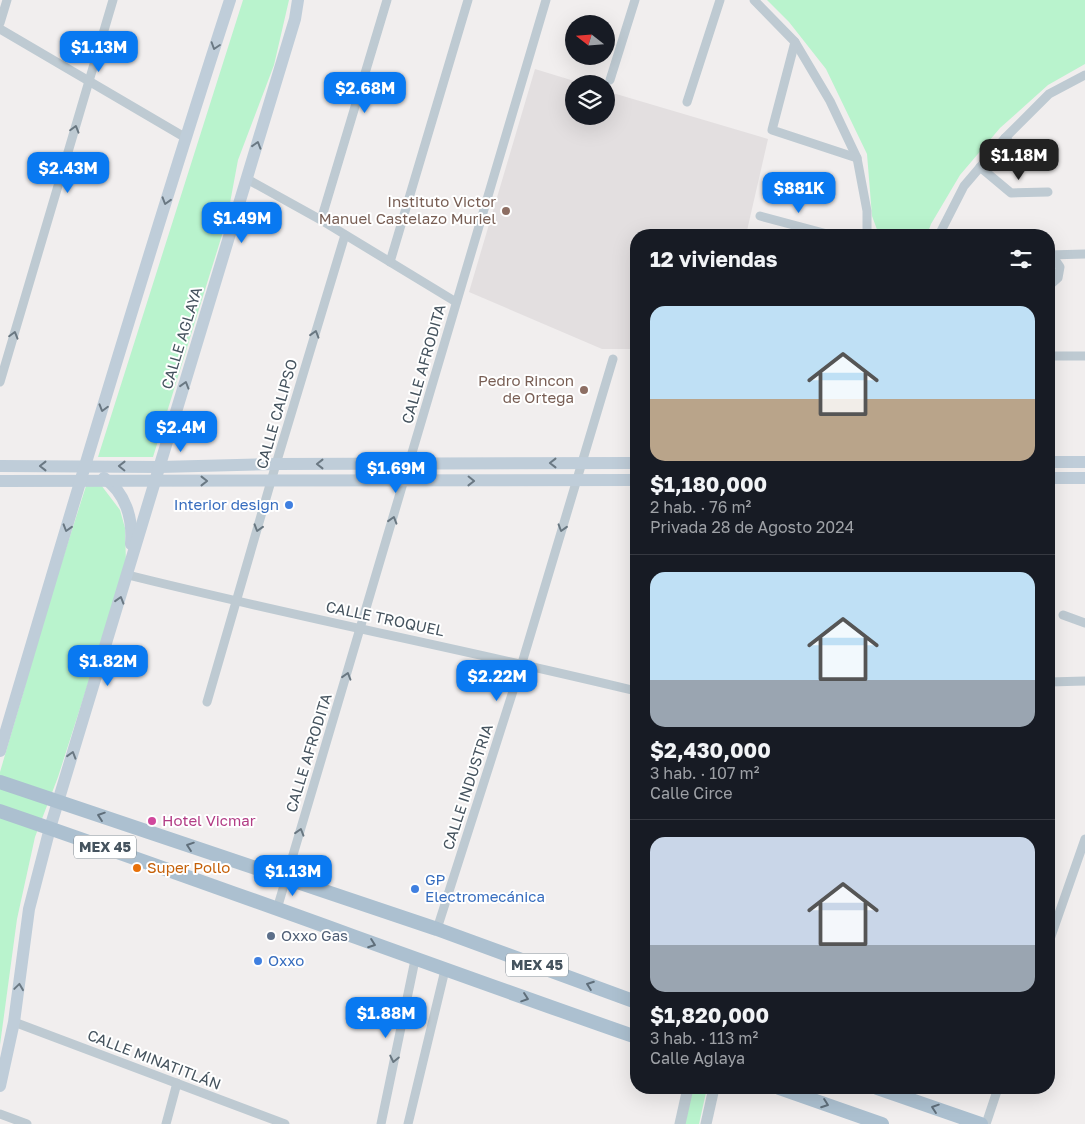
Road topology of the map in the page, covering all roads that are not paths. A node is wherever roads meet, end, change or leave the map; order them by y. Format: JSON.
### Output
{"nodes":[{"id":1,"x":7,"y":0,"type":"edge"},
{"id":2,"x":112,"y":0,"type":"edge"},
{"id":3,"x":230,"y":0,"type":"edge"},
{"id":4,"x":298,"y":0,"type":"edge"},
{"id":5,"x":387,"y":0,"type":"edge"},
{"id":6,"x":468,"y":0,"type":"edge"},
{"id":7,"x":546,"y":0,"type":"edge"},
{"id":8,"x":635,"y":0,"type":"edge"},
{"id":9,"x":720,"y":0,"type":"edge"},
{"id":10,"x":754,"y":0,"type":"edge"},
{"id":11,"x":0,"y":24,"type":"edge"},
{"id":12,"x":0,"y":29,"type":"edge"},
{"id":13,"x":795,"y":42,"type":"junction"},
{"id":14,"x":612,"y":75,"type":"edge"},
{"id":15,"x":1085,"y":75,"type":"edge"},
{"id":16,"x":89,"y":80,"type":"junction"},
{"id":17,"x":687,"y":102,"type":"dead end"},
{"id":18,"x":186,"y":138,"type":"junction"},
{"id":19,"x":1006,"y":138,"type":"junction"},
{"id":20,"x":1048,"y":144,"type":"dead end"},
{"id":21,"x":857,"y":158,"type":"junction"},
{"id":22,"x":980,"y":167,"type":"junction"},
{"id":23,"x":247,"y":179,"type":"junction"},
{"id":24,"x":1048,"y":192,"type":"dead end"},
{"id":25,"x":760,"y":216,"type":"dead end"},
{"id":26,"x":321,"y":220,"type":"junction"},
{"id":27,"x":809,"y":229,"type":"edge"},
{"id":28,"x":867,"y":229,"type":"edge"},
{"id":29,"x":942,"y":229,"type":"edge"},
{"id":30,"x":345,"y":235,"type":"junction"},
{"id":31,"x":1085,"y":254,"type":"edge"},
{"id":32,"x":1055,"y":255,"type":"edge"},
{"id":33,"x":1055,"y":260,"type":"edge"},
{"id":34,"x":390,"y":262,"type":"junction"},
{"id":35,"x":1055,"y":281,"type":"edge"},
{"id":36,"x":456,"y":302,"type":"junction"},
{"id":37,"x":1055,"y":356,"type":"edge"},
{"id":38,"x":1085,"y":356,"type":"edge"},
{"id":39,"x":613,"y":359,"type":"dead end"},
{"id":40,"x":0,"y":382,"type":"edge"},
{"id":41,"x":1055,"y":462,"type":"edge"},
{"id":42,"x":1085,"y":462,"type":"edge"},
{"id":43,"x":581,"y":463,"type":"junction"},
{"id":44,"x":630,"y":463,"type":"edge"},
{"id":45,"x":276,"y":464,"type":"junction"},
{"id":46,"x":409,"y":464,"type":"junction"},
{"id":47,"x":0,"y":466,"type":"edge"},
{"id":48,"x":86,"y":466,"type":"junction"},
{"id":49,"x":160,"y":467,"type":"junction"},
{"id":50,"x":1055,"y":478,"type":"edge"},
{"id":51,"x":1085,"y":478,"type":"edge"},
{"id":52,"x":405,"y":480,"type":"junction"},
{"id":53,"x":630,"y":480,"type":"edge"},
{"id":54,"x":0,"y":481,"type":"edge"},
{"id":55,"x":108,"y":481,"type":"junction"},
{"id":56,"x":272,"y":481,"type":"junction"},
{"id":57,"x":576,"y":481,"type":"junction"},
{"id":58,"x":81,"y":482,"type":"junction"},
{"id":59,"x":155,"y":482,"type":"junction"},
{"id":60,"x":129,"y":569,"type":"junction"},
{"id":61,"x":236,"y":602,"type":"junction"},
{"id":62,"x":1063,"y":615,"type":"dead end"},
{"id":63,"x":1085,"y":623,"type":"edge"},
{"id":64,"x":361,"y":628,"type":"junction"},
{"id":65,"x":522,"y":663,"type":"junction"},
{"id":66,"x":1085,"y":681,"type":"edge"},
{"id":67,"x":1055,"y":682,"type":"edge"},
{"id":68,"x":630,"y":689,"type":"edge"},
{"id":69,"x":207,"y":702,"type":"dead end"},
{"id":70,"x":0,"y":751,"type":"edge"},
{"id":71,"x":0,"y":782,"type":"edge"},
{"id":72,"x":58,"y":802,"type":"junction"},
{"id":73,"x":0,"y":811,"type":"edge"},
{"id":74,"x":50,"y":828,"type":"junction"},
{"id":75,"x":1085,"y":839,"type":"edge"},
{"id":76,"x":286,"y":878,"type":"junction"},
{"id":77,"x":277,"y":909,"type":"junction"},
{"id":78,"x":1055,"y":925,"type":"edge"},
{"id":79,"x":437,"y":929,"type":"junction"},
{"id":80,"x":415,"y":960,"type":"junction"},
{"id":81,"x":445,"y":970,"type":"junction"},
{"id":82,"x":630,"y":1000,"type":"edge"},
{"id":83,"x":14,"y":1022,"type":"junction"},
{"id":84,"x":630,"y":1036,"type":"edge"},
{"id":85,"x":177,"y":1083,"type":"junction"},
{"id":86,"x":0,"y":1086,"type":"edge"},
{"id":87,"x":687,"y":1094,"type":"edge"},
{"id":88,"x":713,"y":1094,"type":"edge"},
{"id":89,"x":796,"y":1094,"type":"edge"},
{"id":90,"x":894,"y":1094,"type":"edge"},
{"id":91,"x":996,"y":1094,"type":"edge"},
{"id":92,"x":0,"y":1114,"type":"edge"},
{"id":93,"x":27,"y":1124,"type":"edge"},
{"id":94,"x":166,"y":1124,"type":"edge"},
{"id":95,"x":285,"y":1124,"type":"edge"},
{"id":96,"x":381,"y":1124,"type":"edge"},
{"id":97,"x":408,"y":1124,"type":"edge"},
{"id":98,"x":680,"y":1124,"type":"edge"},
{"id":99,"x":706,"y":1124,"type":"edge"},
{"id":100,"x":882,"y":1124,"type":"edge"},
{"id":101,"x":981,"y":1124,"type":"edge"},
{"id":102,"x":986,"y":1124,"type":"edge"}],
"edges":[{"from":1,"to":11,"type":"street"},
{"from":2,"to":16,"type":"street"},
{"from":3,"to":18,"type":"main road","one_way":true},
{"from":23,"to":4,"type":"main road","name":"CALLE AGLAYA","one_way":true},
{"from":5,"to":26,"type":"street"},
{"from":6,"to":34,"type":"street"},
{"from":7,"to":36,"type":"street","name":"CALLE AFRODITA"},
{"from":8,"to":14,"type":"street"},
{"from":9,"to":17,"type":"street"},
{"from":10,"to":13,"type":"street"},
{"from":12,"to":16,"type":"street"},
{"from":13,"to":21,"type":"street"},
{"from":13,"to":21,"type":"street"},
{"from":15,"to":19,"type":"street"},
{"from":16,"to":18,"type":"street"},
{"from":40,"to":16,"type":"street","one_way":true},
{"from":18,"to":48,"type":"main road","one_way":true},
{"from":19,"to":20,"type":"street"},
{"from":19,"to":22,"type":"street"},
{"from":21,"to":28,"type":"street"},
{"from":22,"to":24,"type":"street"},
{"from":22,"to":29,"type":"street"},
{"from":23,"to":26,"type":"street"},
{"from":49,"to":23,"type":"main road","name":"CALLE AGLAYA","one_way":true},
{"from":25,"to":27,"type":"street"},
{"from":26,"to":30,"type":"street"},
{"from":30,"to":34,"type":"street"},
{"from":45,"to":30,"type":"street","name":"CALLE CALIPSO","one_way":true},
{"from":31,"to":32,"type":"street"},
{"from":33,"to":35,"type":"street"},
{"from":34,"to":36,"type":"street"},
{"from":36,"to":46,"type":"street","name":"CALLE AFRODITA"},
{"from":37,"to":38,"type":"street"},
{"from":39,"to":43,"type":"street","name":"CALLE INDUSTRIA"},
{"from":41,"to":42,"type":"main road"},
{"from":43,"to":44,"type":"main road"},
{"from":43,"to":46,"type":"main road","one_way":true},
{"from":43,"to":57,"type":"street","name":"CALLE INDUSTRIA"},
{"from":46,"to":45,"type":"main road","one_way":true},
{"from":45,"to":49,"type":"main road"},
{"from":45,"to":56,"type":"street","name":"CALLE CALIPSO"},
{"from":46,"to":52,"type":"street","name":"CALLE AFRODITA"},
{"from":48,"to":47,"type":"main road","one_way":true},
{"from":49,"to":48,"type":"main road","one_way":true},
{"from":48,"to":55,"type":"main road"},
{"from":48,"to":58,"type":"main road"},
{"from":49,"to":59,"type":"main road","name":"CALLE AGLAYA"},
{"from":50,"to":51,"type":"main road"},
{"from":52,"to":56,"type":"main road"},
{"from":52,"to":57,"type":"main road","one_way":true},
{"from":64,"to":52,"type":"street","name":"CALLE AFRODITA","one_way":true},
{"from":53,"to":57,"type":"main road"},
{"from":54,"to":58,"type":"main road"},
{"from":55,"to":58,"type":"main road"},
{"from":55,"to":59,"type":"main road"},
{"from":55,"to":60,"type":"main road"},
{"from":59,"to":56,"type":"main road","one_way":true},
{"from":56,"to":61,"type":"street","name":"CALLE CALIPSO","one_way":true},
{"from":57,"to":65,"type":"street","name":"CALLE INDUSTRIA","one_way":true},
{"from":58,"to":70,"type":"main road","one_way":true},
{"from":59,"to":60,"type":"main road","name":"CALLE AGLAYA"},
{"from":60,"to":61,"type":"street","name":"CALLE TROQUEL"},
{"from":72,"to":60,"type":"main road","name":"CALLE AGLAYA","one_way":true},
{"from":61,"to":64,"type":"street","name":"CALLE TROQUEL"},
{"from":61,"to":69,"type":"street","name":"CALLE CALIPSO"},
{"from":62,"to":63,"type":"street"},
{"from":64,"to":65,"type":"street","name":"CALLE TROQUEL"},
{"from":76,"to":64,"type":"street","name":"CALLE AFRODITA","one_way":true},
{"from":65,"to":68,"type":"street","name":"CALLE TROQUEL"},
{"from":65,"to":79,"type":"street","name":"CALLE INDUSTRIA"},
{"from":66,"to":67,"type":"street"},
{"from":71,"to":72,"type":"main road","number":"MEX 45"},
{"from":72,"to":74,"type":"main road","name":"CALLE AGLAYA"},
{"from":76,"to":72,"type":"main road","number":"MEX 45","one_way":true},
{"from":73,"to":74,"type":"main road","number":"MEX 45"},
{"from":74,"to":77,"type":"main road","number":"MEX 45"},
{"from":83,"to":74,"type":"main road","name":"CALLE AGLAYA","one_way":true},
{"from":75,"to":78,"type":"street"},
{"from":76,"to":77,"type":"street","name":"CALLE AFRODITA"},
{"from":76,"to":79,"type":"main road","number":"MEX 45"},
{"from":77,"to":80,"type":"main road","number":"MEX 45","one_way":true},
{"from":82,"to":79,"type":"main road","number":"MEX 45","one_way":true},
{"from":80,"to":81,"type":"main road","number":"MEX 45"},
{"from":80,"to":96,"type":"street","one_way":true},
{"from":81,"to":84,"type":"main road","number":"MEX 45","one_way":true},
{"from":81,"to":97,"type":"street"},
{"from":83,"to":85,"type":"street","name":"CALLE MINATITLÁN"},
{"from":83,"to":86,"type":"main road","name":"CALLE AGLAYA"},
{"from":85,"to":94,"type":"street"},
{"from":85,"to":95,"type":"street","name":"CALLE MINATITLÁN"},
{"from":87,"to":98,"type":"street"},
{"from":88,"to":99,"type":"street"},
{"from":89,"to":100,"type":"main road","one_way":true},
{"from":101,"to":90,"type":"main road","one_way":true},
{"from":91,"to":102,"type":"street"},
{"from":92,"to":93,"type":"street"}]}
